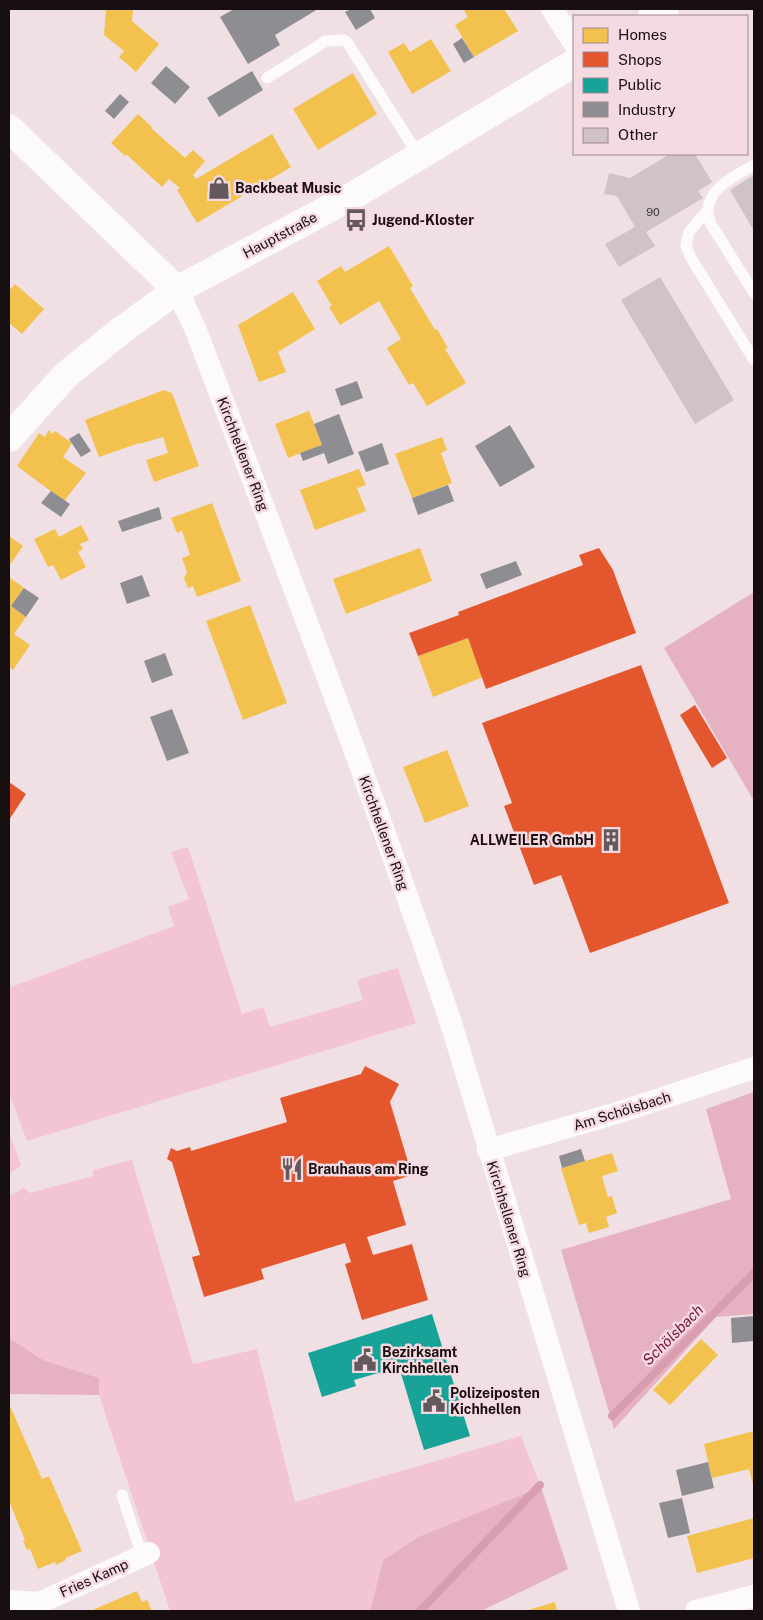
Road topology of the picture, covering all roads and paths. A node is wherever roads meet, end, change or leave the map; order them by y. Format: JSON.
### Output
{"nodes":[{"id":1,"x":552,"y":9,"type":"edge"},
{"id":2,"x":665,"y":9,"type":"edge"},
{"id":3,"x":654,"y":15,"type":"edge"},
{"id":4,"x":573,"y":41,"type":"edge"},
{"id":5,"x":573,"y":64,"type":"edge"},
{"id":6,"x":267,"y":78,"type":"dead end"},
{"id":7,"x":9,"y":128,"type":"edge"},
{"id":8,"x":419,"y":156,"type":"junction"},
{"id":9,"x":754,"y":165,"type":"edge"},
{"id":10,"x":707,"y":211,"type":"junction"},
{"id":11,"x":177,"y":290,"type":"junction"},
{"id":12,"x":754,"y":293,"type":"edge"},
{"id":13,"x":754,"y":360,"type":"edge"},
{"id":14,"x":9,"y":438,"type":"edge"},
{"id":15,"x":754,"y":1068,"type":"edge"},
{"id":16,"x":488,"y":1150,"type":"junction"},
{"id":17,"x":122,"y":1495,"type":"dead end"},
{"id":18,"x":145,"y":1554,"type":"joint"},
{"id":19,"x":754,"y":1596,"type":"edge"},
{"id":20,"x":9,"y":1601,"type":"edge"},
{"id":21,"x":629,"y":1611,"type":"edge"},
{"id":22,"x":696,"y":1611,"type":"edge"}],
"edges":[{"from":1,"to":4,"type":"street"},
{"from":2,"to":3,"type":"street"},
{"from":5,"to":8,"type":"street","name":"Hauptstraße"},
{"from":6,"to":8,"type":"lane"},
{"from":7,"to":11,"type":"street","name":"Kirchhellener Ring"},
{"from":8,"to":11,"type":"street","name":"Hauptstraße"},
{"from":9,"to":10,"type":"lane"},
{"from":10,"to":12,"type":"lane"},
{"from":10,"to":13,"type":"lane"},
{"from":11,"to":14,"type":"street","name":"Hauptstraße"},
{"from":11,"to":16,"type":"street","name":"Kirchhellener Ring"},
{"from":15,"to":16,"type":"street","name":"Am Schölsbach"},
{"from":16,"to":21,"type":"street","name":"Kirchhellener Ring"},
{"from":17,"to":18,"type":"lane"},
{"from":18,"to":20,"type":"street","name":"Fries Kamp"},
{"from":19,"to":22,"type":"street"}]}
